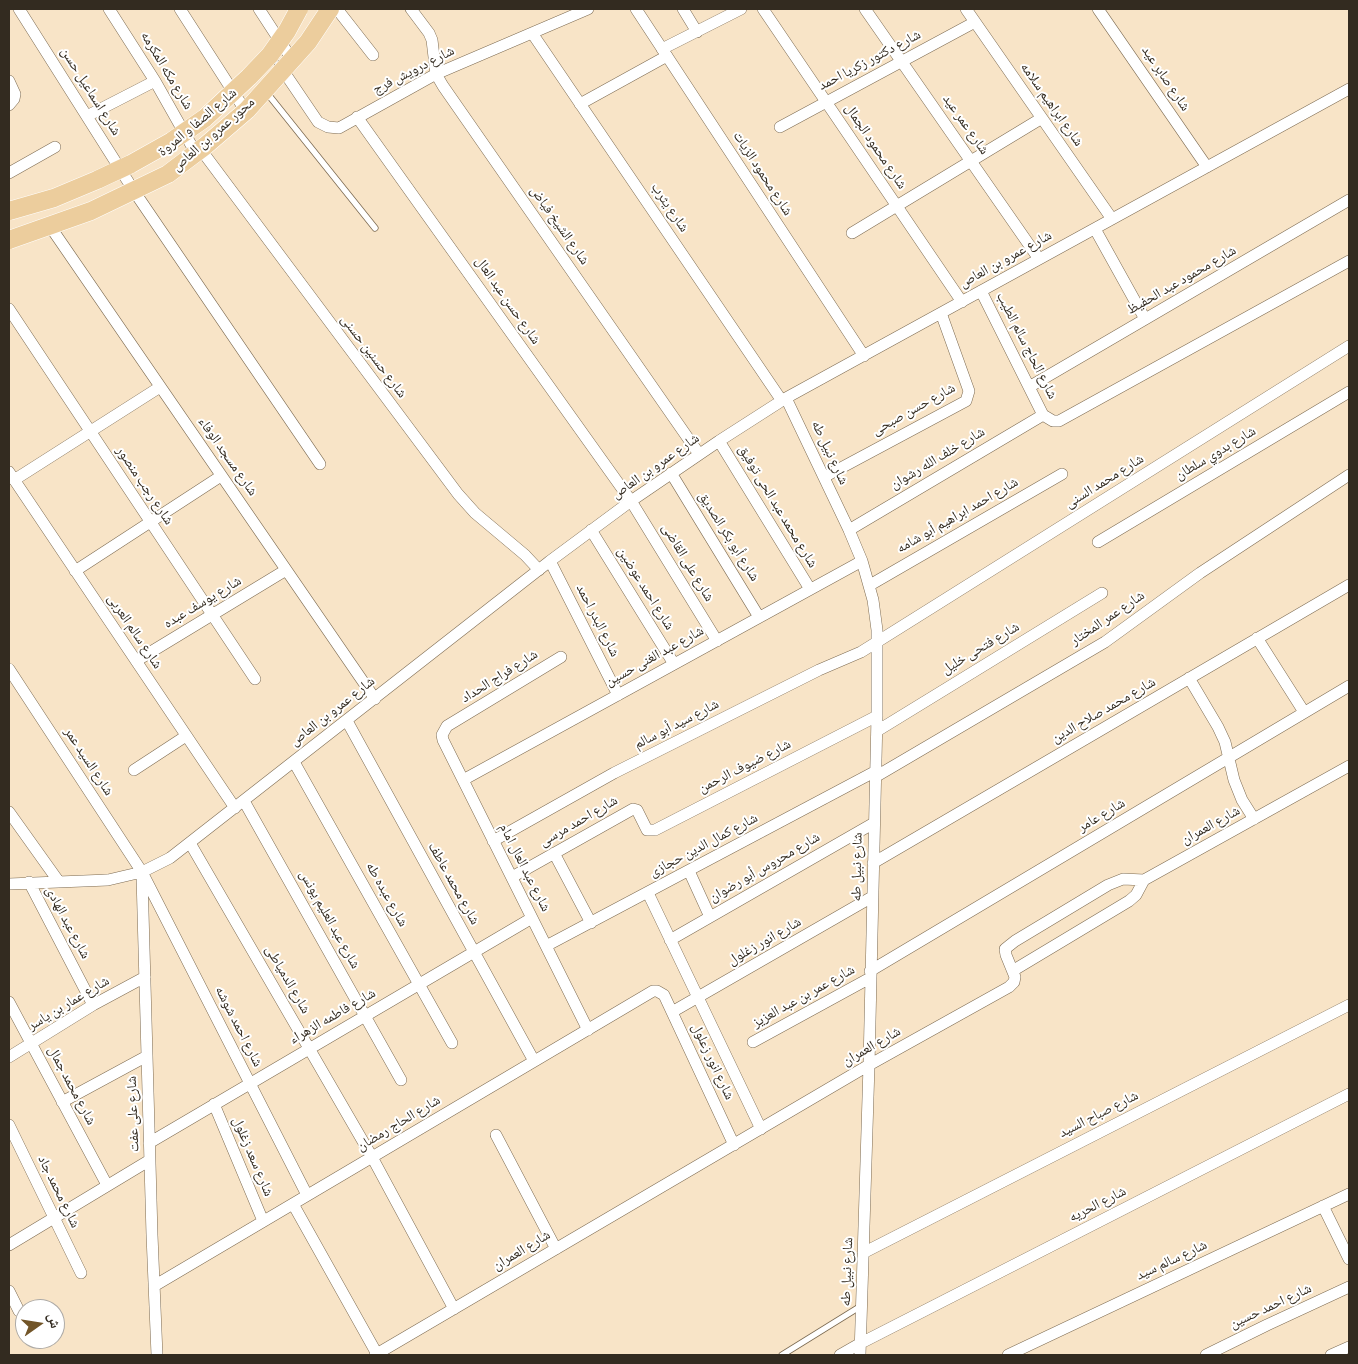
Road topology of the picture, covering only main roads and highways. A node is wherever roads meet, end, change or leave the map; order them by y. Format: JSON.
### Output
{"nodes":[{"id":1,"x":299,"y":9,"type":"edge"},
{"id":2,"x":330,"y":9,"type":"edge"},
{"id":3,"x":9,"y":211,"type":"edge"},
{"id":4,"x":9,"y":240,"type":"edge"}],
"edges":[{"from":1,"to":3,"type":"main road","name":"محور عمرو بن العاص","bridge":true},
{"from":2,"to":4,"type":"main road","name":"محور عمرو بن العاص","bridge":true}]}
